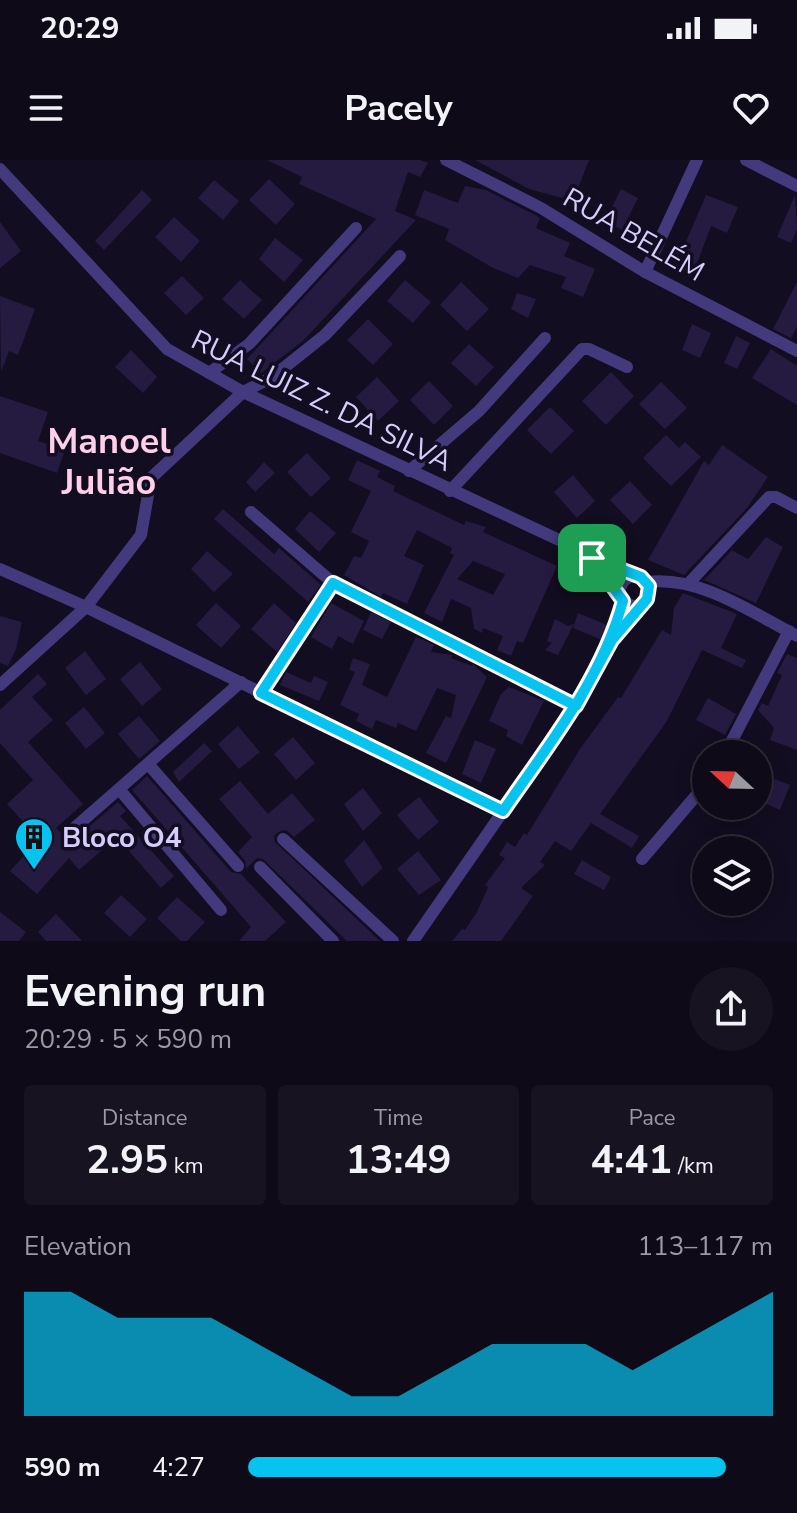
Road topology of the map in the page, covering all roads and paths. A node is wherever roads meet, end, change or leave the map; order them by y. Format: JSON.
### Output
{"nodes":[{"id":1,"x":446,"y":160,"type":"edge"},
{"id":2,"x":697,"y":160,"type":"edge"},
{"id":3,"x":746,"y":160,"type":"edge"},
{"id":4,"x":0,"y":169,"type":"edge"},
{"id":5,"x":797,"y":186,"type":"edge"},
{"id":6,"x":356,"y":228,"type":"dead end"},
{"id":7,"x":400,"y":256,"type":"dead end"},
{"id":8,"x":645,"y":272,"type":"junction"},
{"id":9,"x":545,"y":338,"type":"dead end"},
{"id":10,"x":797,"y":351,"type":"edge"},
{"id":11,"x":627,"y":367,"type":"dead end"},
{"id":12,"x":209,"y":373,"type":"junction"},
{"id":13,"x":243,"y":392,"type":"junction"},
{"id":14,"x":409,"y":471,"type":"junction"},
{"id":15,"x":450,"y":491,"type":"junction"},
{"id":16,"x":797,"y":508,"type":"edge"},
{"id":17,"x":251,"y":512,"type":"dead end"},
{"id":18,"x":592,"y":558,"type":"junction"},
{"id":19,"x":0,"y":569,"type":"edge"},
{"id":20,"x":634,"y":575,"type":"junction"},
{"id":21,"x":648,"y":582,"type":"junction"},
{"id":22,"x":333,"y":583,"type":"junction"},
{"id":23,"x":689,"y":583,"type":"junction"},
{"id":24,"x":621,"y":596,"type":"junction"},
{"id":25,"x":644,"y":603,"type":"junction"},
{"id":26,"x":86,"y":607,"type":"junction"},
{"id":27,"x":793,"y":634,"type":"edge"},
{"id":28,"x":612,"y":640,"type":"junction"},
{"id":29,"x":241,"y":682,"type":"junction"},
{"id":30,"x":0,"y":685,"type":"edge"},
{"id":31,"x":261,"y":693,"type":"junction"},
{"id":32,"x":576,"y":706,"type":"junction"},
{"id":33,"x":733,"y":740,"type":"edge"},
{"id":34,"x":149,"y":765,"type":"junction"},
{"id":35,"x":119,"y":789,"type":"junction"},
{"id":36,"x":692,"y":800,"type":"edge"},
{"id":37,"x":503,"y":811,"type":"junction"},
{"id":38,"x":72,"y":830,"type":"dead end"},
{"id":39,"x":283,"y":839,"type":"dead end"},
{"id":40,"x":642,"y":859,"type":"dead end"},
{"id":41,"x":238,"y":866,"type":"dead end"},
{"id":42,"x":260,"y":867,"type":"dead end"},
{"id":43,"x":221,"y":910,"type":"dead end"},
{"id":44,"x":333,"y":941,"type":"edge"},
{"id":45,"x":393,"y":941,"type":"edge"},
{"id":46,"x":413,"y":941,"type":"edge"}],
"edges":[{"from":1,"to":8,"type":"street","name":"RUA BELÉM"},
{"from":2,"to":8,"type":"street"},
{"from":3,"to":5,"type":"street"},
{"from":4,"to":12,"type":"street","name":"RUA LUIZ Z. DA SILVA"},
{"from":6,"to":12,"type":"street"},
{"from":7,"to":13,"type":"street"},
{"from":8,"to":10,"type":"street","name":"RUA BELÉM"},
{"from":9,"to":14,"type":"street"},
{"from":11,"to":15,"type":"street"},
{"from":12,"to":13,"type":"street","name":"RUA LUIZ Z. DA SILVA"},
{"from":13,"to":14,"type":"street","name":"RUA LUIZ Z. DA SILVA"},
{"from":13,"to":26,"type":"street"},
{"from":14,"to":15,"type":"street","name":"RUA LUIZ Z. DA SILVA"},
{"from":15,"to":18,"type":"street","name":"RUA LUIZ Z. DA SILVA"},
{"from":16,"to":23,"type":"street"},
{"from":17,"to":22,"type":"street"},
{"from":18,"to":20,"type":"street","name":"RUA LUIZ Z. DA SILVA"},
{"from":18,"to":24,"type":"street","name":"RUA LUIZ Z. DA SILVA"},
{"from":19,"to":26,"type":"street"},
{"from":20,"to":21,"type":"street"},
{"from":20,"to":24,"type":"street"},
{"from":21,"to":23,"type":"street"},
{"from":21,"to":25,"type":"street"},
{"from":22,"to":31,"type":"street"},
{"from":22,"to":32,"type":"street"},
{"from":23,"to":27,"type":"street"},
{"from":24,"to":25,"type":"street"},
{"from":24,"to":28,"type":"street"},
{"from":25,"to":28,"type":"street"},
{"from":26,"to":29,"type":"street"},
{"from":26,"to":30,"type":"street"},
{"from":27,"to":33,"type":"street"},
{"from":28,"to":32,"type":"street"},
{"from":29,"to":31,"type":"street"},
{"from":29,"to":34,"type":"street"},
{"from":31,"to":37,"type":"street"},
{"from":32,"to":37,"type":"street"},
{"from":34,"to":35,"type":"street"},
{"from":34,"to":41,"type":"street"},
{"from":35,"to":38,"type":"street"},
{"from":35,"to":43,"type":"street"},
{"from":36,"to":40,"type":"street"},
{"from":37,"to":46,"type":"street"},
{"from":39,"to":45,"type":"street"},
{"from":42,"to":44,"type":"street"}]}
